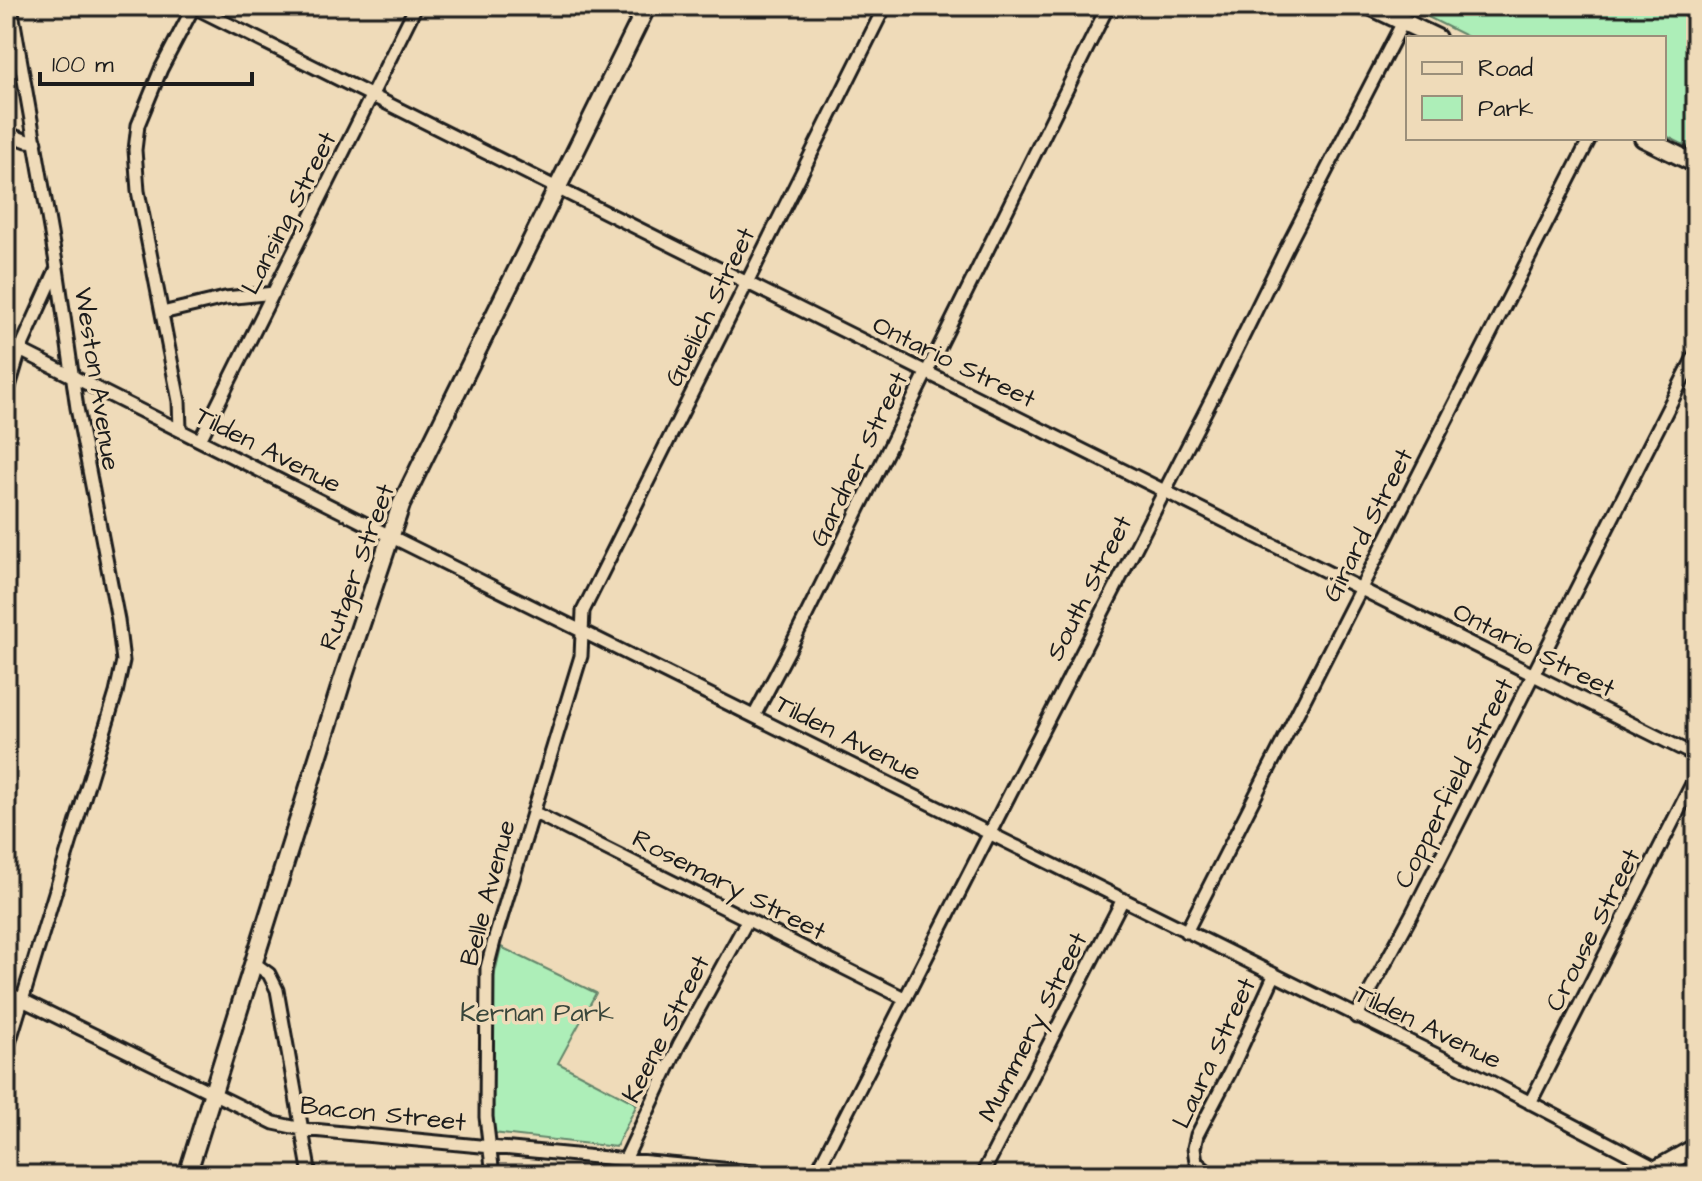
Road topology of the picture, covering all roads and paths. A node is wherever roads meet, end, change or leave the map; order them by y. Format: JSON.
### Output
{"nodes":[{"id":1,"x":11,"y":6,"type":"edge"},
{"id":2,"x":193,"y":6,"type":"edge"},
{"id":3,"x":416,"y":6,"type":"edge"},
{"id":4,"x":647,"y":6,"type":"edge"},
{"id":5,"x":885,"y":6,"type":"edge"},
{"id":6,"x":1108,"y":6,"type":"edge"},
{"id":7,"x":1370,"y":6,"type":"edge"},
{"id":8,"x":1403,"y":22,"type":"junction"},
{"id":9,"x":1433,"y":36,"type":"edge"},
{"id":10,"x":372,"y":96,"type":"junction"},
{"id":11,"x":6,"y":133,"type":"edge"},
{"id":12,"x":1589,"y":140,"type":"edge"},
{"id":13,"x":1647,"y":140,"type":"edge"},
{"id":14,"x":36,"y":142,"type":"junction"},
{"id":15,"x":1696,"y":164,"type":"edge"},
{"id":16,"x":558,"y":189,"type":"junction"},
{"id":17,"x":57,"y":268,"type":"junction"},
{"id":18,"x":747,"y":284,"type":"junction"},
{"id":19,"x":274,"y":293,"type":"junction"},
{"id":20,"x":162,"y":313,"type":"junction"},
{"id":21,"x":6,"y":343,"type":"edge"},
{"id":22,"x":20,"y":350,"type":"junction"},
{"id":23,"x":1696,"y":353,"type":"edge"},
{"id":24,"x":927,"y":373,"type":"junction"},
{"id":25,"x":73,"y":377,"type":"junction"},
{"id":26,"x":6,"y":397,"type":"edge"},
{"id":27,"x":180,"y":429,"type":"junction"},
{"id":28,"x":200,"y":440,"type":"junction"},
{"id":29,"x":1163,"y":491,"type":"junction"},
{"id":30,"x":390,"y":536,"type":"junction"},
{"id":31,"x":1360,"y":588,"type":"junction"},
{"id":32,"x":582,"y":630,"type":"junction"},
{"id":33,"x":1533,"y":675,"type":"junction"},
{"id":34,"x":754,"y":716,"type":"junction"},
{"id":35,"x":1696,"y":756,"type":"edge"},
{"id":36,"x":1696,"y":776,"type":"edge"},
{"id":37,"x":533,"y":812,"type":"junction"},
{"id":38,"x":990,"y":834,"type":"junction"},
{"id":39,"x":1123,"y":899,"type":"junction"},
{"id":40,"x":748,"y":919,"type":"junction"},
{"id":41,"x":1186,"y":932,"type":"junction"},
{"id":42,"x":254,"y":963,"type":"junction"},
{"id":43,"x":1274,"y":976,"type":"junction"},
{"id":44,"x":6,"y":992,"type":"edge"},
{"id":45,"x":904,"y":998,"type":"junction"},
{"id":46,"x":22,"y":1000,"type":"junction"},
{"id":47,"x":1356,"y":1017,"type":"junction"},
{"id":48,"x":6,"y":1053,"type":"edge"},
{"id":49,"x":213,"y":1093,"type":"junction"},
{"id":50,"x":1530,"y":1103,"type":"junction"},
{"id":51,"x":302,"y":1129,"type":"junction"},
{"id":52,"x":489,"y":1146,"type":"junction"},
{"id":53,"x":1696,"y":1147,"type":"edge"},
{"id":54,"x":625,"y":1160,"type":"junction"},
{"id":55,"x":1657,"y":1173,"type":"edge"},
{"id":56,"x":187,"y":1175,"type":"edge"},
{"id":57,"x":310,"y":1175,"type":"edge"},
{"id":58,"x":493,"y":1175,"type":"edge"},
{"id":59,"x":785,"y":1175,"type":"edge"},
{"id":60,"x":815,"y":1175,"type":"edge"},
{"id":61,"x":982,"y":1175,"type":"edge"},
{"id":62,"x":1211,"y":1175,"type":"edge"}],
"edges":[{"from":1,"to":14,"type":"street","name":"Weston Avenue"},
{"from":2,"to":10,"type":"street","name":"Ontario Street"},
{"from":2,"to":20,"type":"street"},
{"from":3,"to":10,"type":"street","name":"Lansing Street"},
{"from":4,"to":16,"type":"street","name":"Rutger Street"},
{"from":5,"to":18,"type":"street","name":"Guelich Street"},
{"from":6,"to":24,"type":"street","name":"Gardner Street"},
{"from":7,"to":8,"type":"street"},
{"from":8,"to":9,"type":"street"},
{"from":8,"to":29,"type":"street","name":"South Street"},
{"from":10,"to":16,"type":"street","name":"Ontario Street"},
{"from":10,"to":19,"type":"street","name":"Lansing Street"},
{"from":11,"to":14,"type":"street"},
{"from":12,"to":31,"type":"street","name":"Girard Street"},
{"from":13,"to":15,"type":"street"},
{"from":14,"to":17,"type":"street","name":"Weston Avenue"},
{"from":16,"to":18,"type":"street","name":"Ontario Street"},
{"from":16,"to":30,"type":"street","name":"Rutger Street"},
{"from":17,"to":22,"type":"street"},
{"from":17,"to":25,"type":"street","name":"Weston Avenue"},
{"from":18,"to":24,"type":"street","name":"Ontario Street"},
{"from":18,"to":32,"type":"street","name":"Guelich Street"},
{"from":19,"to":20,"type":"street"},
{"from":19,"to":28,"type":"street","name":"Lansing Street"},
{"from":20,"to":27,"type":"street"},
{"from":21,"to":22,"type":"street","name":"Tilden Avenue"},
{"from":22,"to":25,"type":"street","name":"Tilden Avenue"},
{"from":22,"to":26,"type":"street"},
{"from":23,"to":33,"type":"street","name":"Copperfield Street"},
{"from":24,"to":29,"type":"street","name":"Ontario Street"},
{"from":24,"to":34,"type":"street","name":"Gardner Street"},
{"from":25,"to":27,"type":"street","name":"Tilden Avenue"},
{"from":25,"to":46,"type":"street","name":"Weston Avenue"},
{"from":27,"to":28,"type":"street","name":"Tilden Avenue"},
{"from":28,"to":30,"type":"street","name":"Tilden Avenue"},
{"from":29,"to":31,"type":"street","name":"Ontario Street"},
{"from":29,"to":38,"type":"street","name":"South Street"},
{"from":30,"to":32,"type":"street","name":"Tilden Avenue"},
{"from":30,"to":42,"type":"street","name":"Rutger Street"},
{"from":31,"to":33,"type":"street","name":"Ontario Street"},
{"from":31,"to":41,"type":"street","name":"Girard Street"},
{"from":32,"to":34,"type":"street","name":"Tilden Avenue"},
{"from":32,"to":37,"type":"street","name":"Belle Avenue"},
{"from":33,"to":35,"type":"street","name":"Ontario Street"},
{"from":33,"to":47,"type":"street","name":"Copperfield Street"},
{"from":34,"to":38,"type":"street","name":"Tilden Avenue"},
{"from":36,"to":50,"type":"street","name":"Crouse Street"},
{"from":37,"to":40,"type":"street","name":"Rosemary Street"},
{"from":37,"to":52,"type":"street","name":"Belle Avenue"},
{"from":38,"to":39,"type":"street","name":"Tilden Avenue"},
{"from":38,"to":45,"type":"street","name":"South Street"},
{"from":39,"to":41,"type":"street","name":"Tilden Avenue"},
{"from":39,"to":61,"type":"street","name":"Mummery Street"},
{"from":40,"to":45,"type":"street","name":"Rosemary Street"},
{"from":40,"to":54,"type":"street","name":"Keene Street"},
{"from":41,"to":43,"type":"street","name":"Tilden Avenue"},
{"from":42,"to":49,"type":"street","name":"Rutger Street"},
{"from":42,"to":51,"type":"street"},
{"from":43,"to":47,"type":"street","name":"Tilden Avenue"},
{"from":43,"to":62,"type":"street","name":"Laura Street"},
{"from":44,"to":46,"type":"street","name":"Bacon Street"},
{"from":45,"to":60,"type":"street","name":"South Street"},
{"from":46,"to":48,"type":"street"},
{"from":46,"to":49,"type":"street","name":"Bacon Street"},
{"from":47,"to":50,"type":"street","name":"Tilden Avenue"},
{"from":49,"to":51,"type":"street","name":"Bacon Street"},
{"from":49,"to":56,"type":"street","name":"Rutger Street"},
{"from":50,"to":55,"type":"street","name":"Tilden Avenue"},
{"from":51,"to":52,"type":"street","name":"Bacon Street"},
{"from":51,"to":57,"type":"street"},
{"from":52,"to":54,"type":"street","name":"Bacon Street"},
{"from":52,"to":58,"type":"street","name":"Belle Avenue"},
{"from":53,"to":55,"type":"street"},
{"from":54,"to":59,"type":"street","name":"Bacon Street"}]}
